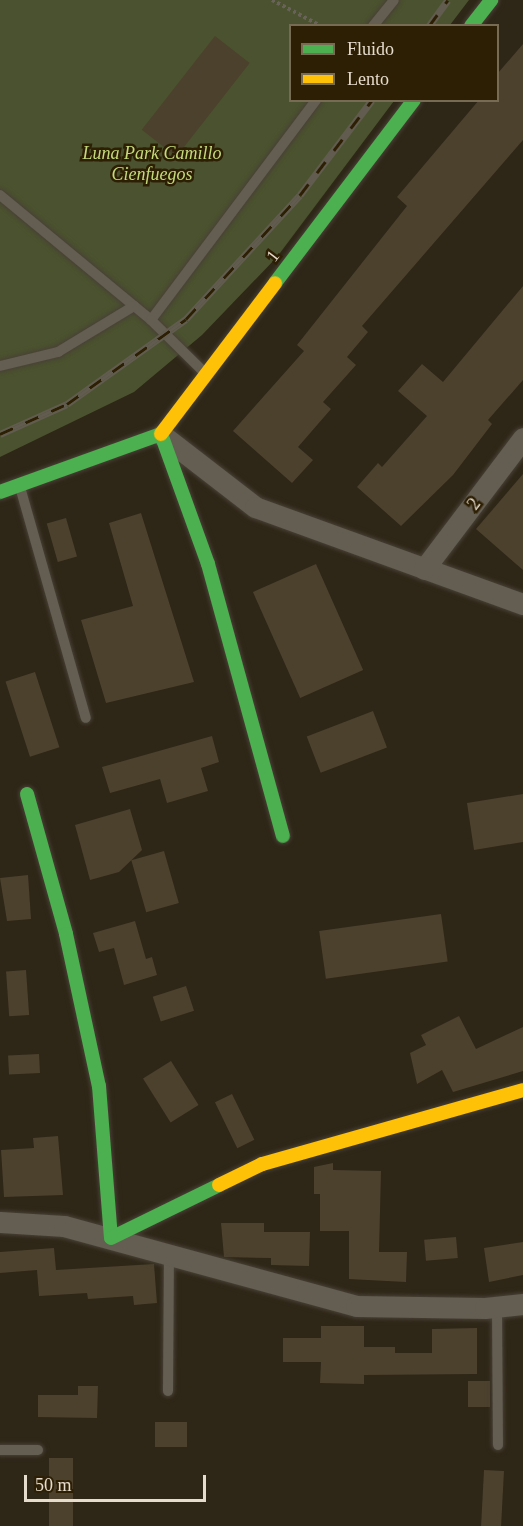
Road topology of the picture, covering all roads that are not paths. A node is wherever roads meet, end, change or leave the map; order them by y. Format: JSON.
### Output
{"nodes":[{"id":1,"x":394,"y":0,"type":"edge"},
{"id":2,"x":491,"y":0,"type":"edge"},
{"id":3,"x":375,"y":24,"type":"edge"},
{"id":4,"x":473,"y":24,"type":"edge"},
{"id":5,"x":314,"y":102,"type":"edge"},
{"id":6,"x":412,"y":102,"type":"edge"},
{"id":7,"x":0,"y":195,"type":"edge"},
{"id":8,"x":134,"y":306,"type":"junction"},
{"id":9,"x":151,"y":320,"type":"junction"},
{"id":10,"x":0,"y":366,"type":"edge"},
{"id":11,"x":207,"y":374,"type":"junction"},
{"id":12,"x":161,"y":434,"type":"junction"},
{"id":13,"x":523,"y":438,"type":"edge"},
{"id":14,"x":20,"y":485,"type":"junction"},
{"id":15,"x":0,"y":492,"type":"edge"},
{"id":16,"x":424,"y":569,"type":"junction"},
{"id":17,"x":523,"y":604,"type":"edge"},
{"id":18,"x":86,"y":718,"type":"dead end"},
{"id":19,"x":27,"y":794,"type":"dead end"},
{"id":20,"x":283,"y":836,"type":"dead end"},
{"id":21,"x":523,"y":1090,"type":"edge"},
{"id":22,"x":0,"y":1222,"type":"edge"},
{"id":23,"x":111,"y":1238,"type":"junction"},
{"id":24,"x":169,"y":1252,"type":"junction"},
{"id":25,"x":523,"y":1304,"type":"edge"},
{"id":26,"x":497,"y":1307,"type":"junction"},
{"id":27,"x":168,"y":1391,"type":"dead end"},
{"id":28,"x":498,"y":1445,"type":"dead end"},
{"id":29,"x":0,"y":1450,"type":"edge"},
{"id":30,"x":38,"y":1450,"type":"dead end"}],
"edges":[{"from":1,"to":3,"type":"lane"},
{"from":2,"to":4,"type":"street"},
{"from":5,"to":9,"type":"lane"},
{"from":6,"to":11,"type":"street","name":"1"},
{"from":7,"to":8,"type":"lane"},
{"from":8,"to":9,"type":"lane"},
{"from":8,"to":10,"type":"lane"},
{"from":9,"to":11,"type":"lane"},
{"from":11,"to":12,"type":"street","name":"1"},
{"from":12,"to":14,"type":"street"},
{"from":12,"to":16,"type":"street"},
{"from":12,"to":20,"type":"street"},
{"from":13,"to":16,"type":"street","name":"2"},
{"from":14,"to":15,"type":"street"},
{"from":14,"to":18,"type":"lane"},
{"from":16,"to":17,"type":"street"},
{"from":19,"to":23,"type":"street"},
{"from":21,"to":23,"type":"street"},
{"from":22,"to":23,"type":"street"},
{"from":23,"to":24,"type":"street"},
{"from":24,"to":26,"type":"street"},
{"from":24,"to":27,"type":"lane"},
{"from":25,"to":26,"type":"street"},
{"from":26,"to":28,"type":"lane"},
{"from":29,"to":30,"type":"lane"}]}
